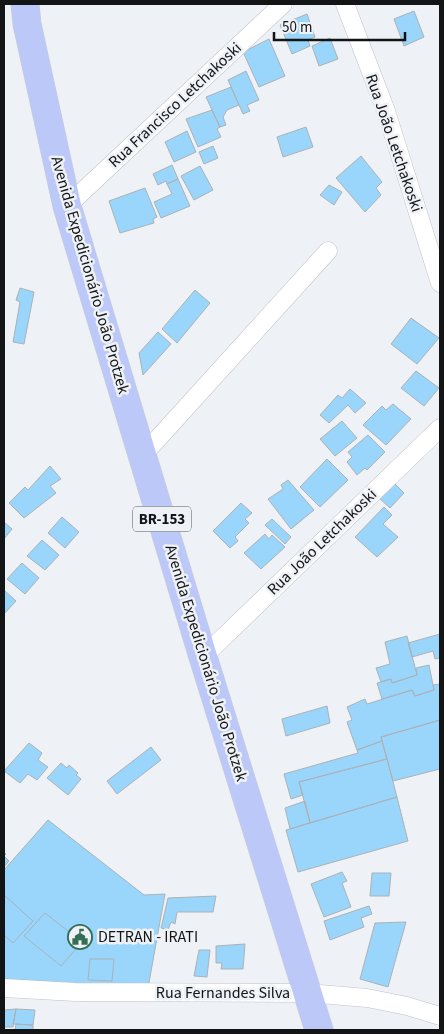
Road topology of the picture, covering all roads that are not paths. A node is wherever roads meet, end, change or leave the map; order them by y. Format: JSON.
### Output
{"nodes":[{"id":1,"x":26,"y":4,"type":"edge"},
{"id":2,"x":283,"y":4,"type":"edge"},
{"id":3,"x":345,"y":4,"type":"edge"},
{"id":4,"x":67,"y":206,"type":"junction"},
{"id":5,"x":328,"y":251,"type":"dead end"},
{"id":6,"x":440,"y":283,"type":"edge"},
{"id":7,"x":440,"y":428,"type":"edge"},
{"id":8,"x":143,"y":455,"type":"junction"},
{"id":9,"x":203,"y":657,"type":"junction"},
{"id":10,"x":4,"y":988,"type":"edge"},
{"id":11,"x":308,"y":993,"type":"junction"},
{"id":12,"x":440,"y":1016,"type":"edge"},
{"id":13,"x":319,"y":1030,"type":"edge"}],
"edges":[{"from":1,"to":4,"type":"highway","name":"Avenida Expedicionário João Protzek","number":"BR-153"},
{"from":2,"to":4,"type":"street","name":"Rua Francisco Letchakoski"},
{"from":3,"to":6,"type":"street","name":"Rua João Letchakoski"},
{"from":4,"to":8,"type":"highway","name":"Avenida Expedicionário João Protzek","number":"BR-153"},
{"from":5,"to":8,"type":"street"},
{"from":7,"to":9,"type":"street","name":"Rua João Letchakoski"},
{"from":8,"to":9,"type":"highway","name":"Avenida Expedicionário João Protzek","number":"BR-153"},
{"from":9,"to":11,"type":"highway","name":"Avenida Expedicionário João Protzek","number":"BR-153"},
{"from":10,"to":11,"type":"street","name":"Rua Fernandes Silva"},
{"from":11,"to":12,"type":"street","name":"Rua Fernandes Silva"},
{"from":11,"to":13,"type":"highway","name":"Avenida Expedicionário João Protzek","number":"BR-153"}]}
